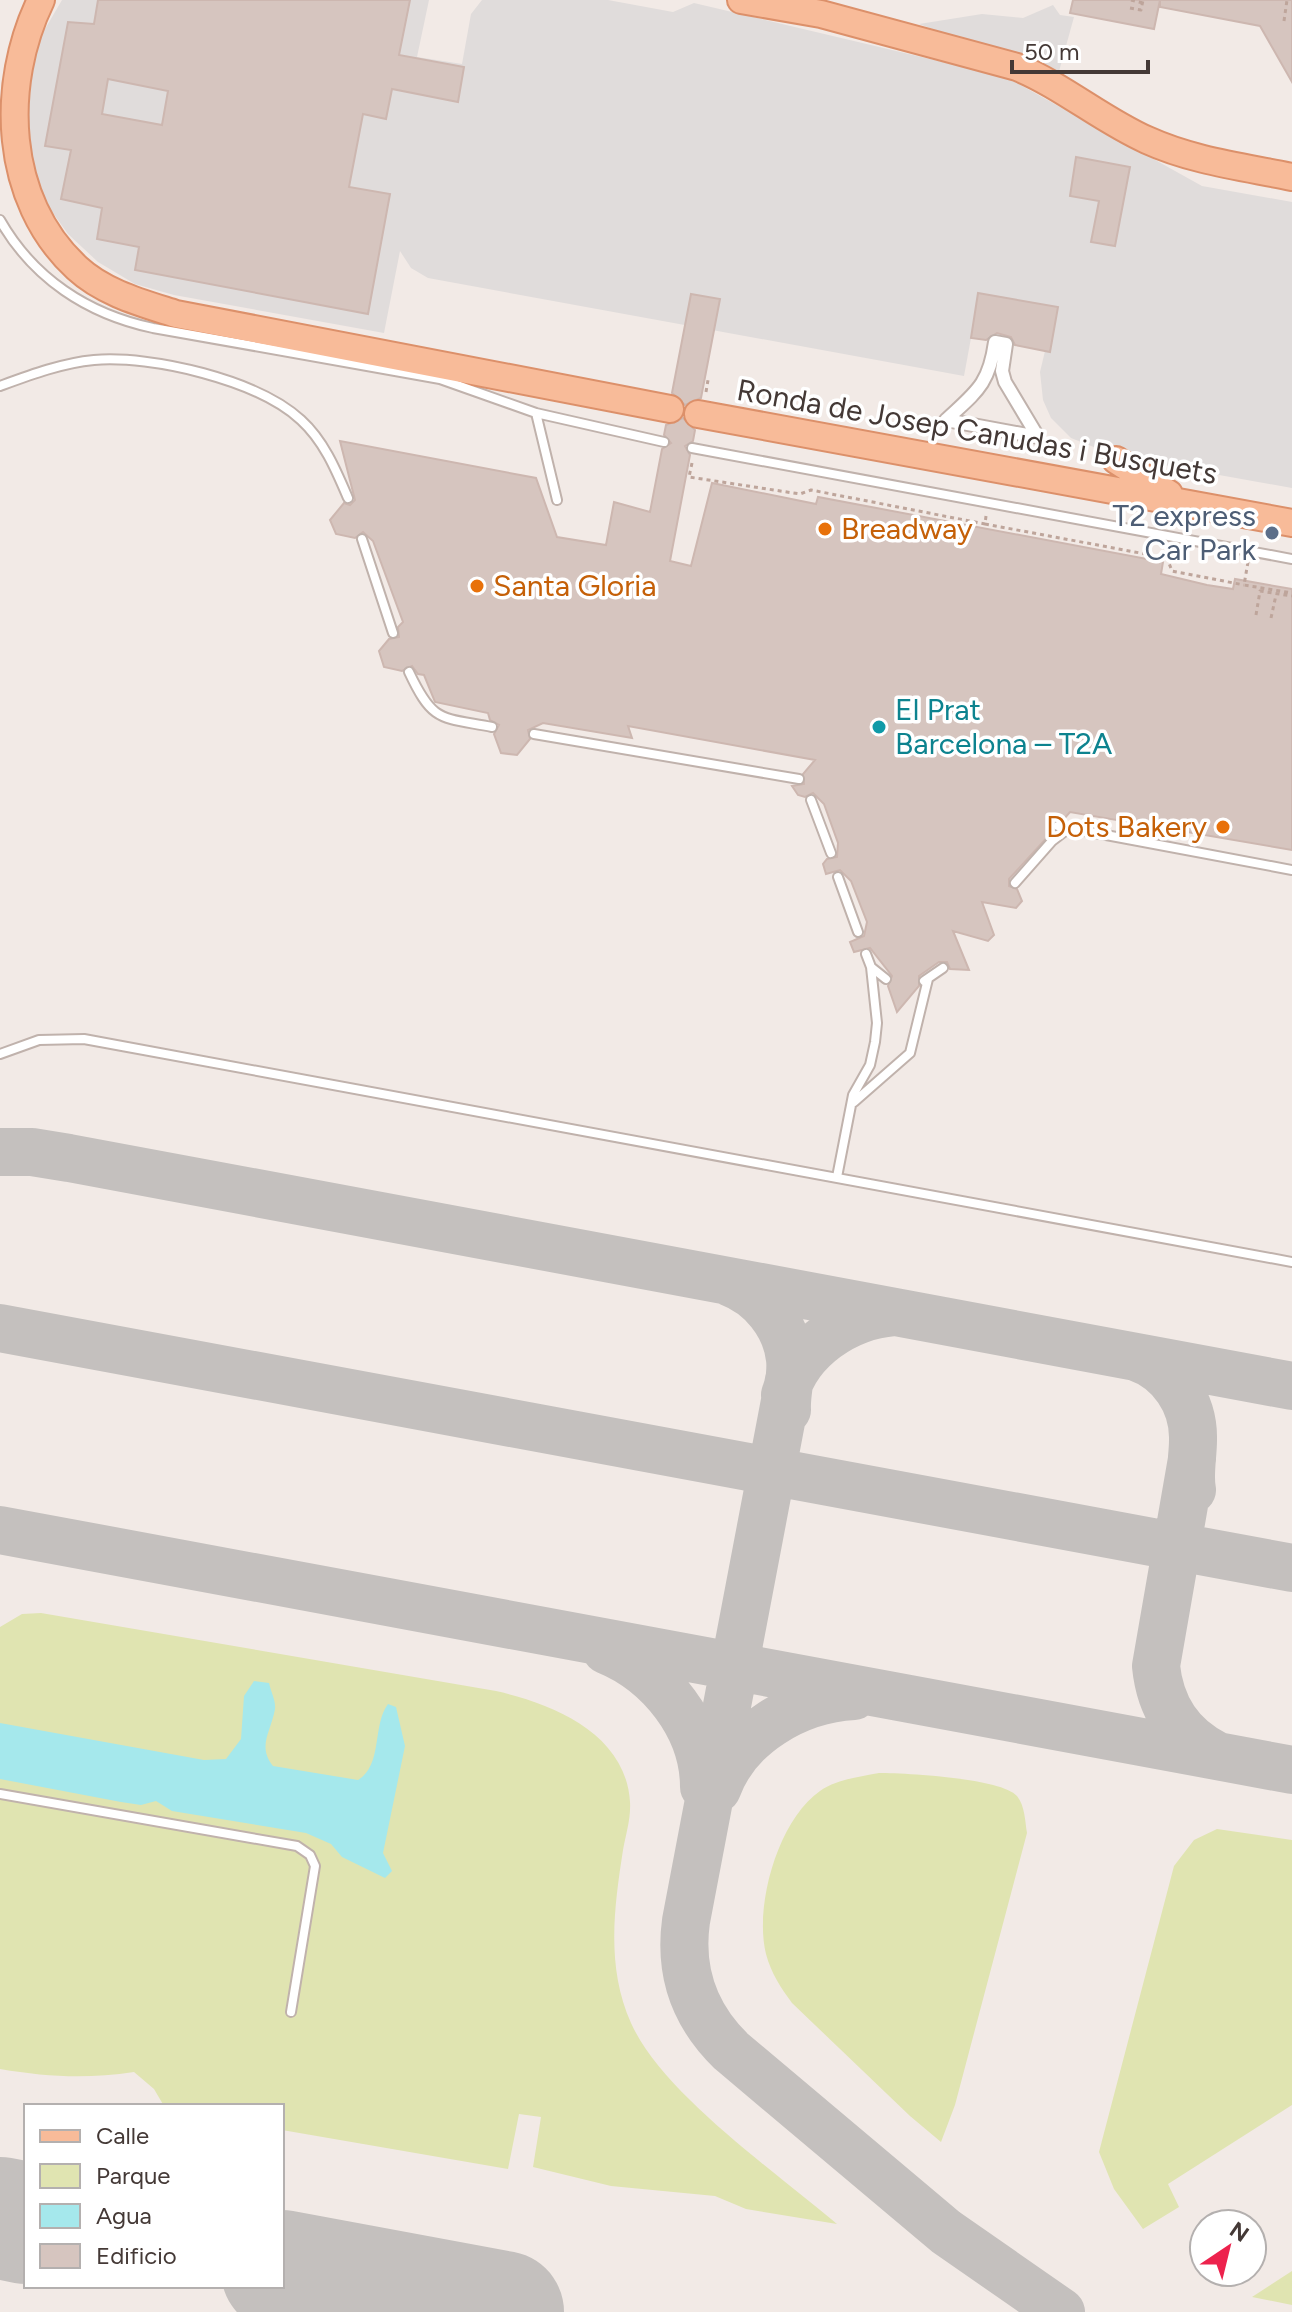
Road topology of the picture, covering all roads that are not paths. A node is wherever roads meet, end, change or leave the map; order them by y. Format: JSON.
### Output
{"nodes":[{"id":1,"x":41,"y":0,"type":"edge"},
{"id":2,"x":741,"y":0,"type":"edge"},
{"id":3,"x":1292,"y":177,"type":"edge"},
{"id":4,"x":0,"y":220,"type":"edge"},
{"id":5,"x":0,"y":386,"type":"edge"},
{"id":6,"x":670,"y":409,"type":"dead end"},
{"id":7,"x":536,"y":413,"type":"junction"},
{"id":8,"x":698,"y":414,"type":"dead end"},
{"id":9,"x":946,"y":420,"type":"joint"},
{"id":10,"x":664,"y":442,"type":"dead end"},
{"id":11,"x":692,"y":448,"type":"dead end"},
{"id":12,"x":1116,"y":460,"type":"dead end"},
{"id":13,"x":348,"y":498,"type":"dead end"},
{"id":14,"x":557,"y":500,"type":"dead end"},
{"id":15,"x":1179,"y":501,"type":"junction"},
{"id":16,"x":1292,"y":523,"type":"edge"},
{"id":17,"x":362,"y":539,"type":"dead end"},
{"id":18,"x":1292,"y":559,"type":"edge"},
{"id":19,"x":393,"y":633,"type":"dead end"},
{"id":20,"x":409,"y":672,"type":"dead end"},
{"id":21,"x":492,"y":727,"type":"dead end"},
{"id":22,"x":534,"y":734,"type":"dead end"},
{"id":23,"x":795,"y":779,"type":"dead end"},
{"id":24,"x":811,"y":800,"type":"dead end"},
{"id":25,"x":1058,"y":826,"type":"dead end"},
{"id":26,"x":1070,"y":828,"type":"junction"},
{"id":27,"x":831,"y":853,"type":"dead end"},
{"id":28,"x":1292,"y":870,"type":"edge"},
{"id":29,"x":838,"y":877,"type":"dead end"},
{"id":30,"x":1015,"y":883,"type":"dead end"},
{"id":31,"x":858,"y":932,"type":"dead end"},
{"id":32,"x":866,"y":954,"type":"dead end"},
{"id":33,"x":871,"y":967,"type":"junction"},
{"id":34,"x":943,"y":968,"type":"dead end"},
{"id":35,"x":886,"y":979,"type":"dead end"},
{"id":36,"x":0,"y":1054,"type":"edge"},
{"id":37,"x":850,"y":1110,"type":"junction"},
{"id":38,"x":837,"y":1177,"type":"junction"},
{"id":39,"x":1292,"y":1262,"type":"edge"},
{"id":40,"x":0,"y":1794,"type":"edge"},
{"id":41,"x":291,"y":2012,"type":"dead end"}],
"edges":[{"from":1,"to":6,"type":"main road"},
{"from":2,"to":3,"type":"main road"},
{"from":4,"to":7,"type":"lane"},
{"from":5,"to":13,"type":"lane"},
{"from":7,"to":10,"type":"lane"},
{"from":7,"to":14,"type":"lane"},
{"from":8,"to":15,"type":"main road","name":"Ronda de Josep Canudas i Busquets"},
{"from":9,"to":9,"type":"street"},
{"from":11,"to":18,"type":"lane"},
{"from":12,"to":15,"type":"main road"},
{"from":15,"to":16,"type":"main road","name":"Ronda de Josep Canudas i Busquets"},
{"from":17,"to":19,"type":"lane"},
{"from":20,"to":21,"type":"lane"},
{"from":22,"to":23,"type":"lane"},
{"from":24,"to":27,"type":"lane"},
{"from":25,"to":26,"type":"lane"},
{"from":26,"to":28,"type":"lane"},
{"from":26,"to":30,"type":"lane"},
{"from":29,"to":31,"type":"lane"},
{"from":32,"to":33,"type":"lane"},
{"from":33,"to":35,"type":"lane"},
{"from":33,"to":37,"type":"lane"},
{"from":34,"to":37,"type":"lane"},
{"from":36,"to":38,"type":"lane"},
{"from":37,"to":38,"type":"lane"},
{"from":38,"to":39,"type":"lane"},
{"from":40,"to":41,"type":"lane"}]}
